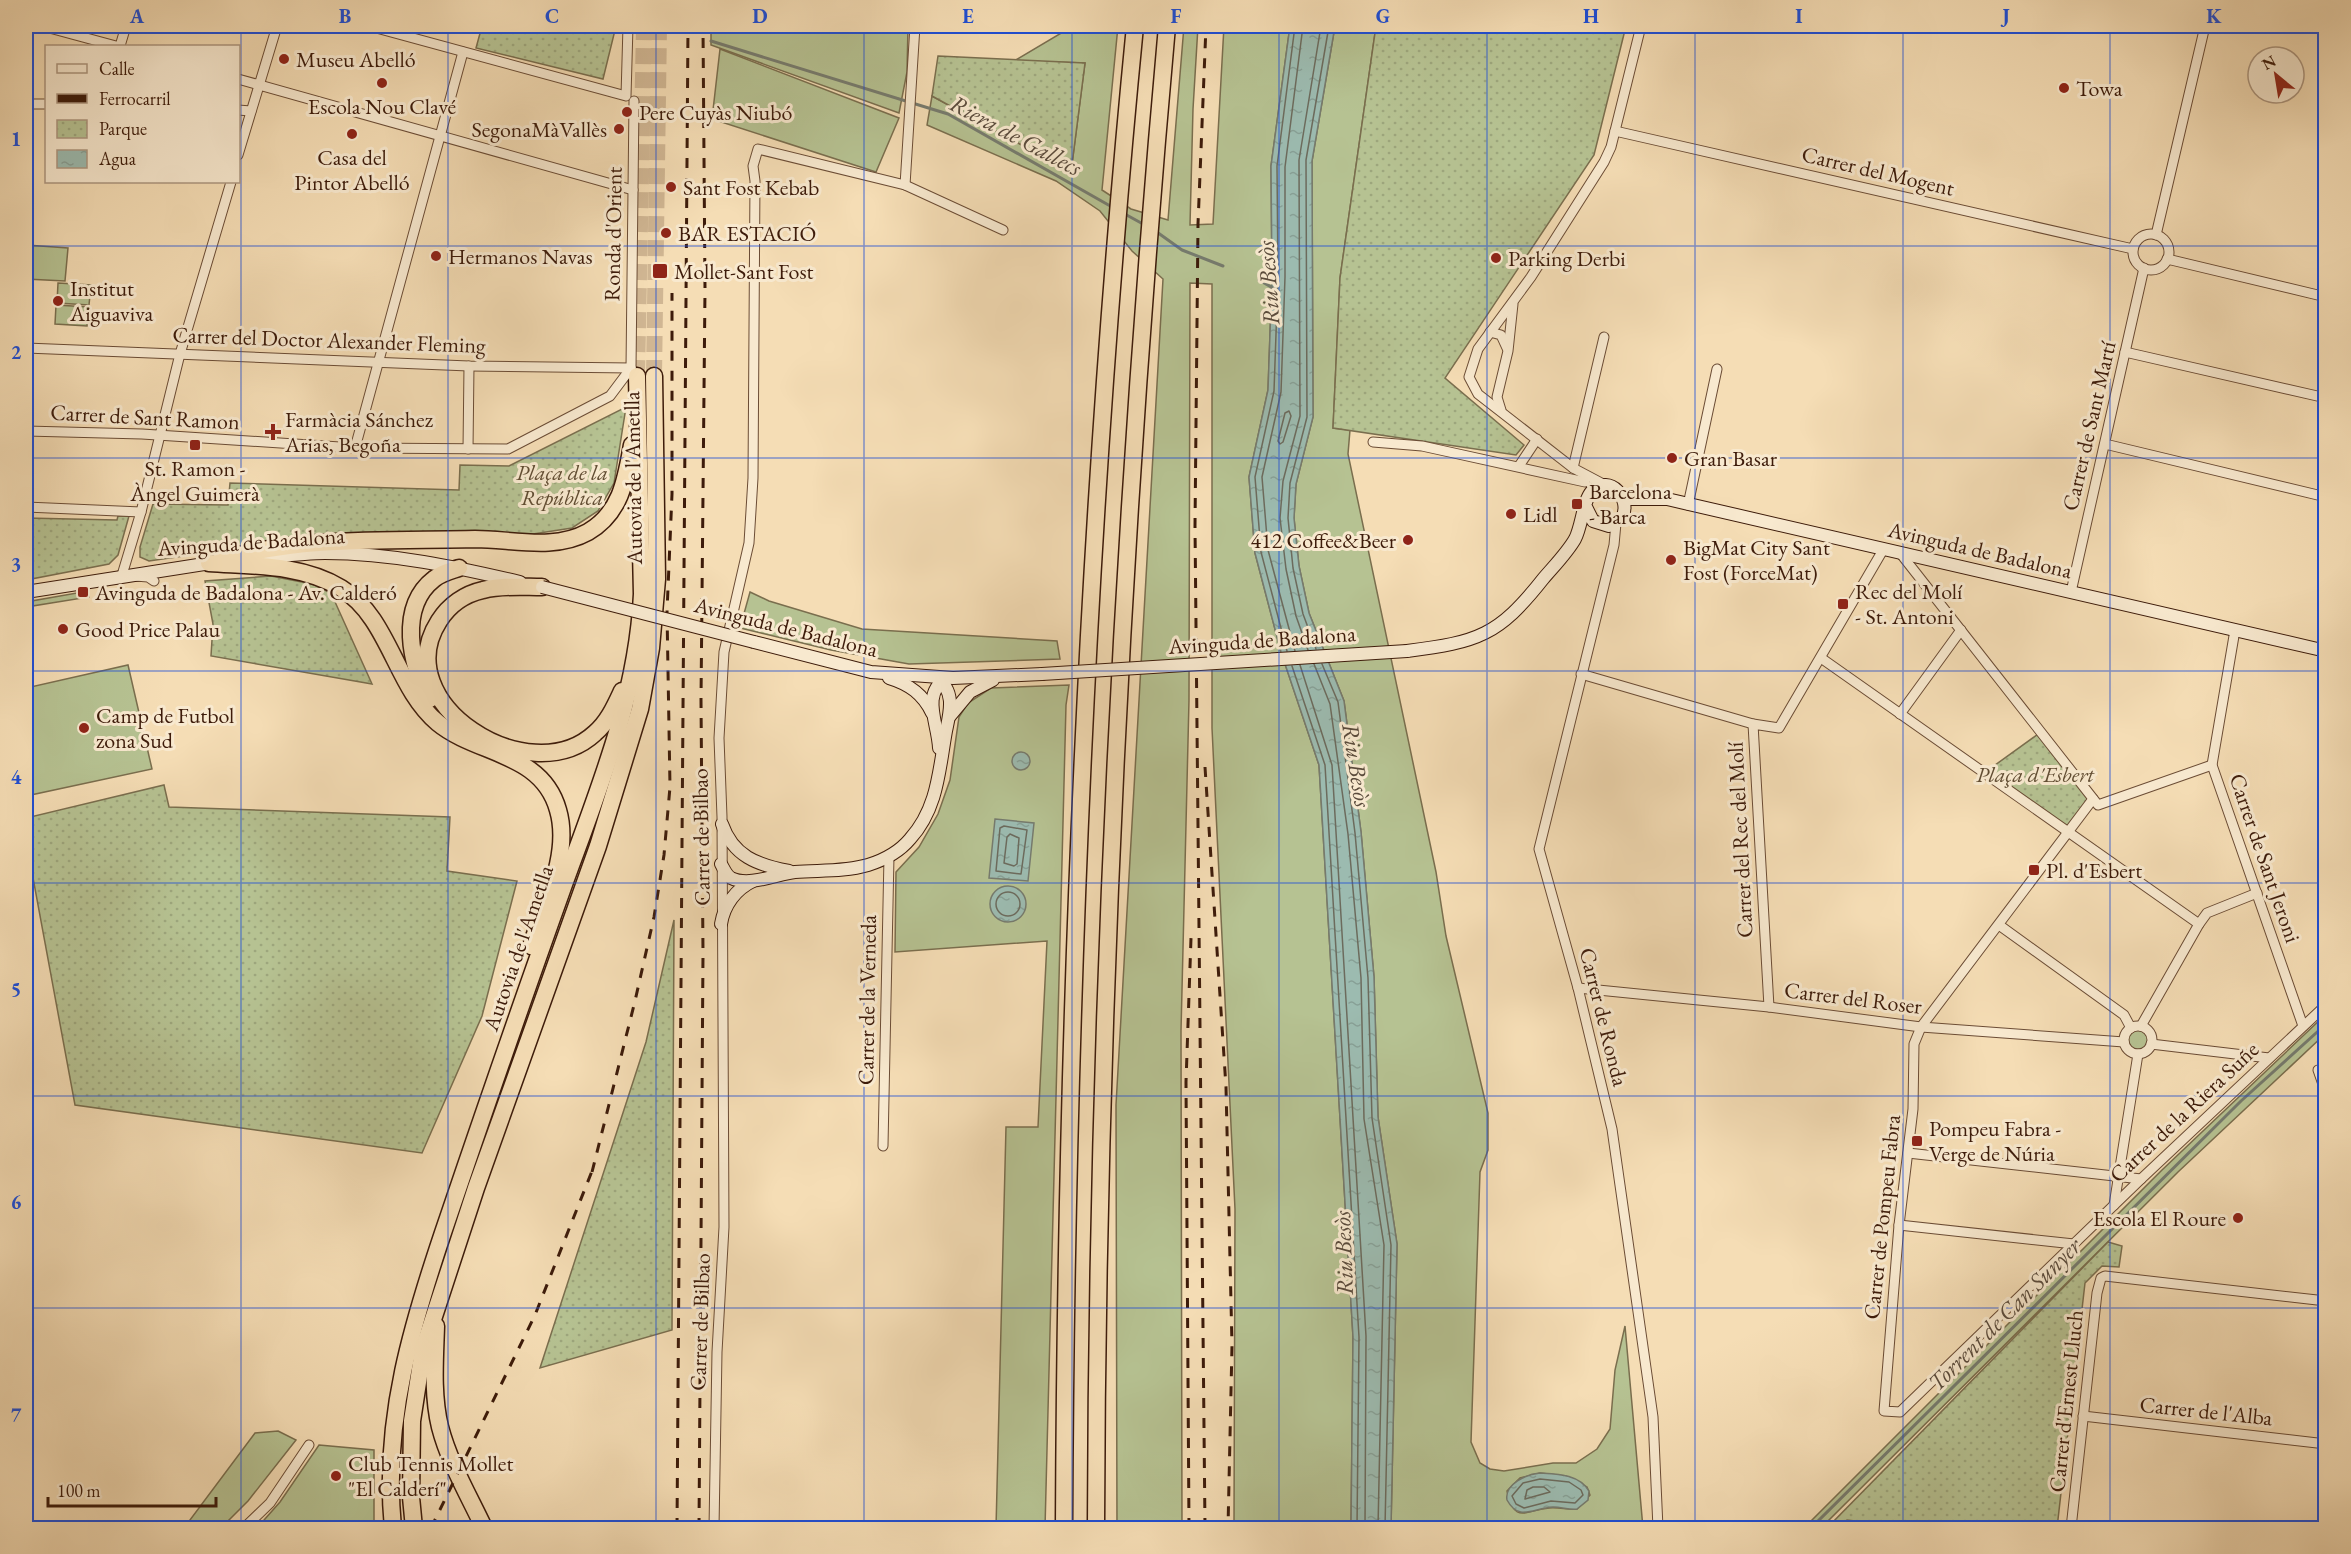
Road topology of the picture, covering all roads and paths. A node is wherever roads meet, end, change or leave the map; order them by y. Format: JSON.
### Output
{"nodes":[{"id":1,"x":42,"y":26,"type":"edge"},
{"id":2,"x":126,"y":26,"type":"edge"},
{"id":3,"x":277,"y":26,"type":"edge"},
{"id":4,"x":369,"y":26,"type":"edge"},
{"id":5,"x":628,"y":26,"type":"edge"},
{"id":6,"x":915,"y":26,"type":"edge"},
{"id":7,"x":1135,"y":26,"type":"edge"},
{"id":8,"x":1167,"y":26,"type":"edge"},
{"id":9,"x":1641,"y":26,"type":"edge"},
{"id":10,"x":2205,"y":26,"type":"edge"},
{"id":11,"x":114,"y":45,"type":"edge"},
{"id":12,"x":118,"y":45,"type":"edge"},
{"id":13,"x":463,"y":52,"type":"junction"},
{"id":14,"x":240,"y":79,"type":"edge"},
{"id":15,"x":261,"y":84,"type":"junction"},
{"id":16,"x":630,"y":99,"type":"junction"},
{"id":17,"x":26,"y":104,"type":"edge"},
{"id":18,"x":45,"y":104,"type":"edge"},
{"id":19,"x":240,"y":110,"type":"edge"},
{"id":20,"x":251,"y":111,"type":"junction"},
{"id":21,"x":1615,"y":131,"type":"junction"},
{"id":22,"x":441,"y":137,"type":"junction"},
{"id":23,"x":240,"y":148,"type":"edge"},
{"id":24,"x":231,"y":183,"type":"edge"},
{"id":25,"x":905,"y":185,"type":"junction"},
{"id":26,"x":633,"y":190,"type":"junction"},
{"id":27,"x":1002,"y":230,"type":"dead end"},
{"id":28,"x":2156,"y":235,"type":"junction"},
{"id":29,"x":2133,"y":249,"type":"junction"},
{"id":30,"x":2167,"y":259,"type":"junction"},
{"id":31,"x":2144,"y":268,"type":"junction"},
{"id":32,"x":2325,"y":297,"type":"edge"},
{"id":33,"x":1514,"y":301,"type":"junction"},
{"id":34,"x":1490,"y":332,"type":"junction"},
{"id":35,"x":1604,"y":337,"type":"dead end"},
{"id":36,"x":26,"y":348,"type":"edge"},
{"id":37,"x":1508,"y":351,"type":"junction"},
{"id":38,"x":2125,"y":352,"type":"junction"},
{"id":39,"x":180,"y":354,"type":"junction"},
{"id":40,"x":377,"y":361,"type":"junction"},
{"id":41,"x":469,"y":366,"type":"junction"},
{"id":42,"x":1717,"y":369,"type":"dead end"},
{"id":43,"x":641,"y":373,"type":"junction"},
{"id":44,"x":2325,"y":398,"type":"edge"},
{"id":45,"x":638,"y":409,"type":"junction"},
{"id":46,"x":1501,"y":410,"type":"junction"},
{"id":47,"x":26,"y":431,"type":"edge"},
{"id":48,"x":159,"y":436,"type":"junction"},
{"id":49,"x":1537,"y":439,"type":"junction"},
{"id":50,"x":1373,"y":442,"type":"dead end"},
{"id":51,"x":2105,"y":444,"type":"junction"},
{"id":52,"x":355,"y":448,"type":"junction"},
{"id":53,"x":468,"y":449,"type":"junction"},
{"id":54,"x":1519,"y":466,"type":"junction"},
{"id":55,"x":1574,"y":468,"type":"junction"},
{"id":56,"x":1607,"y":486,"type":"junction"},
{"id":57,"x":1588,"y":487,"type":"junction"},
{"id":58,"x":2325,"y":497,"type":"edge"},
{"id":59,"x":1624,"y":499,"type":"junction"},
{"id":60,"x":1688,"y":504,"type":"junction"},
{"id":61,"x":26,"y":507,"type":"edge"},
{"id":62,"x":1586,"y":507,"type":"junction"},
{"id":63,"x":141,"y":512,"type":"junction"},
{"id":64,"x":1616,"y":523,"type":"junction"},
{"id":65,"x":1599,"y":525,"type":"junction"},
{"id":66,"x":1574,"y":541,"type":"junction"},
{"id":67,"x":1883,"y":550,"type":"junction"},
{"id":68,"x":1901,"y":554,"type":"junction"},
{"id":69,"x":209,"y":563,"type":"junction"},
{"id":70,"x":459,"y":568,"type":"junction"},
{"id":71,"x":122,"y":575,"type":"junction"},
{"id":72,"x":154,"y":581,"type":"dead end"},
{"id":73,"x":542,"y":588,"type":"junction"},
{"id":74,"x":26,"y":592,"type":"edge"},
{"id":75,"x":2071,"y":592,"type":"junction"},
{"id":76,"x":1961,"y":630,"type":"junction"},
{"id":77,"x":2235,"y":630,"type":"junction"},
{"id":78,"x":2325,"y":651,"type":"edge"},
{"id":79,"x":1821,"y":658,"type":"junction"},
{"id":80,"x":635,"y":663,"type":"junction"},
{"id":81,"x":871,"y":672,"type":"junction"},
{"id":82,"x":1581,"y":674,"type":"junction"},
{"id":83,"x":1001,"y":677,"type":"junction"},
{"id":84,"x":941,"y":679,"type":"junction"},
{"id":85,"x":1900,"y":714,"type":"junction"},
{"id":86,"x":934,"y":717,"type":"junction"},
{"id":87,"x":950,"y":717,"type":"junction"},
{"id":88,"x":1753,"y":724,"type":"junction"},
{"id":89,"x":480,"y":744,"type":"junction"},
{"id":90,"x":2212,"y":765,"type":"junction"},
{"id":91,"x":939,"y":779,"type":"junction"},
{"id":92,"x":2095,"y":802,"type":"junction"},
{"id":93,"x":722,"y":824,"type":"junction"},
{"id":94,"x":2069,"y":833,"type":"junction"},
{"id":95,"x":890,"y":856,"type":"junction"},
{"id":96,"x":753,"y":862,"type":"junction"},
{"id":97,"x":722,"y":871,"type":"junction"},
{"id":98,"x":796,"y":872,"type":"junction"},
{"id":99,"x":758,"y":879,"type":"junction"},
{"id":100,"x":2257,"y":893,"type":"junction"},
{"id":101,"x":721,"y":924,"type":"junction"},
{"id":102,"x":2199,"y":924,"type":"junction"},
{"id":103,"x":1998,"y":925,"type":"junction"},
{"id":104,"x":1578,"y":988,"type":"junction"},
{"id":105,"x":2325,"y":1005,"type":"edge"},
{"id":106,"x":1769,"y":1007,"type":"junction"},
{"id":107,"x":2303,"y":1026,"type":"junction"},
{"id":108,"x":1921,"y":1027,"type":"junction"},
{"id":109,"x":2136,"y":1027,"type":"junction"},
{"id":110,"x":2124,"y":1042,"type":"junction"},
{"id":111,"x":2151,"y":1044,"type":"junction"},
{"id":112,"x":2138,"y":1054,"type":"junction"},
{"id":113,"x":2269,"y":1059,"type":"junction"},
{"id":114,"x":2322,"y":1070,"type":"edge"},
{"id":115,"x":2325,"y":1093,"type":"edge"},
{"id":116,"x":883,"y":1146,"type":"dead end"},
{"id":117,"x":1908,"y":1153,"type":"junction"},
{"id":118,"x":465,"y":1169,"type":"junction"},
{"id":119,"x":2119,"y":1177,"type":"junction"},
{"id":120,"x":2140,"y":1179,"type":"junction"},
{"id":121,"x":2114,"y":1205,"type":"junction"},
{"id":122,"x":1899,"y":1226,"type":"junction"},
{"id":123,"x":2074,"y":1244,"type":"junction"},
{"id":124,"x":437,"y":1301,"type":"junction"},
{"id":125,"x":2325,"y":1301,"type":"edge"},
{"id":126,"x":1884,"y":1411,"type":"joint"},
{"id":127,"x":2083,"y":1416,"type":"junction"},
{"id":128,"x":2325,"y":1444,"type":"edge"},
{"id":129,"x":309,"y":1445,"type":"dead end"},
{"id":130,"x":244,"y":1528,"type":"edge"},
{"id":131,"x":393,"y":1528,"type":"edge"},
{"id":132,"x":414,"y":1528,"type":"edge"},
{"id":133,"x":484,"y":1528,"type":"edge"},
{"id":134,"x":714,"y":1528,"type":"edge"},
{"id":135,"x":1064,"y":1528,"type":"edge"},
{"id":136,"x":1096,"y":1528,"type":"edge"},
{"id":137,"x":1658,"y":1528,"type":"edge"},
{"id":138,"x":2071,"y":1528,"type":"edge"}],
"edges":[{"from":1,"to":11,"type":"street"},
{"from":2,"to":12,"type":"street"},
{"from":3,"to":15,"type":"street"},
{"from":4,"to":13,"type":"street"},
{"from":5,"to":16,"type":"street","name":"Ronda d'Orient"},
{"from":6,"to":25,"type":"street"},
{"from":7,"to":135,"type":"highway"},
{"from":8,"to":136,"type":"highway"},
{"from":9,"to":21,"type":"street"},
{"from":10,"to":28,"type":"street"},
{"from":13,"to":16,"type":"street"},
{"from":13,"to":22,"type":"street"},
{"from":14,"to":15,"type":"street"},
{"from":15,"to":20,"type":"street"},
{"from":15,"to":22,"type":"street"},
{"from":16,"to":26,"type":"street","name":"Ronda d'Orient"},
{"from":17,"to":18,"type":"street"},
{"from":19,"to":20,"type":"street"},
{"from":20,"to":23,"type":"street"},
{"from":21,"to":29,"type":"street","name":"Carrer del Mogent"},
{"from":21,"to":33,"type":"street"},
{"from":22,"to":26,"type":"street"},
{"from":22,"to":40,"type":"street"},
{"from":24,"to":39,"type":"street"},
{"from":25,"to":27,"type":"street"},
{"from":25,"to":93,"type":"street","name":"Carrer de Bilbao"},
{"from":26,"to":43,"type":"street","name":"Ronda d'Orient"},
{"from":28,"to":29,"type":"street"},
{"from":28,"to":30,"type":"street"},
{"from":29,"to":31,"type":"street"},
{"from":30,"to":31,"type":"street"},
{"from":30,"to":32,"type":"street"},
{"from":31,"to":38,"type":"street","name":"Carrer de Sant Martí"},
{"from":33,"to":34,"type":"street"},
{"from":33,"to":37,"type":"street"},
{"from":34,"to":37,"type":"street"},
{"from":34,"to":46,"type":"street"},
{"from":35,"to":55,"type":"street"},
{"from":36,"to":39,"type":"street","name":"Carrer del Doctor Alexander Fleming"},
{"from":37,"to":46,"type":"street"},
{"from":38,"to":44,"type":"street"},
{"from":38,"to":51,"type":"street","name":"Carrer de Sant Martí"},
{"from":39,"to":40,"type":"street","name":"Carrer del Doctor Alexander Fleming"},
{"from":39,"to":48,"type":"street"},
{"from":40,"to":41,"type":"street","name":"Carrer del Doctor Alexander Fleming"},
{"from":40,"to":52,"type":"street"},
{"from":41,"to":43,"type":"street","name":"Carrer del Doctor Alexander Fleming"},
{"from":41,"to":53,"type":"street"},
{"from":42,"to":60,"type":"street"},
{"from":43,"to":45,"type":"highway","name":"Autovia de l'Ametlla"},
{"from":43,"to":53,"type":"street","name":"Carrer de Sant Ramon"},
{"from":43,"to":124,"type":"highway","name":"Autovia de l'Ametlla"},
{"from":45,"to":69,"type":"highway"},
{"from":45,"to":80,"type":"highway","name":"Autovia de l'Ametlla"},
{"from":46,"to":49,"type":"street"},
{"from":47,"to":48,"type":"street","name":"Carrer de Sant Ramon"},
{"from":48,"to":52,"type":"street","name":"Carrer de Sant Ramon"},
{"from":48,"to":63,"type":"street"},
{"from":49,"to":54,"type":"street"},
{"from":49,"to":55,"type":"street"},
{"from":50,"to":54,"type":"street"},
{"from":51,"to":58,"type":"street"},
{"from":51,"to":75,"type":"street","name":"Carrer de Sant Martí"},
{"from":52,"to":53,"type":"street","name":"Carrer de Sant Ramon"},
{"from":54,"to":57,"type":"street"},
{"from":55,"to":56,"type":"street"},
{"from":55,"to":57,"type":"street"},
{"from":56,"to":57,"type":"street"},
{"from":56,"to":59,"type":"street"},
{"from":57,"to":62,"type":"street"},
{"from":59,"to":60,"type":"street","name":"Avinguda de Badalona"},
{"from":59,"to":64,"type":"street"},
{"from":60,"to":67,"type":"street","name":"Avinguda de Badalona"},
{"from":61,"to":63,"type":"street"},
{"from":62,"to":65,"type":"street"},
{"from":62,"to":66,"type":"street","name":"Avinguda de Badalona"},
{"from":63,"to":71,"type":"street"},
{"from":64,"to":65,"type":"street"},
{"from":64,"to":82,"type":"street","name":"Carrer de Ronda"},
{"from":65,"to":66,"type":"street","name":"Avinguda de Badalona"},
{"from":66,"to":83,"type":"street","name":"Avinguda de Badalona","bridge":true},
{"from":67,"to":68,"type":"street","name":"Avinguda de Badalona"},
{"from":67,"to":79,"type":"street","name":"Carrer del Rec del Molí"},
{"from":68,"to":75,"type":"street","name":"Avinguda de Badalona"},
{"from":68,"to":76,"type":"street"},
{"from":69,"to":70,"type":"street","name":"Avinguda de Badalona"},
{"from":69,"to":71,"type":"street","name":"Avinguda de Badalona"},
{"from":69,"to":89,"type":"highway"},
{"from":70,"to":73,"type":"street","name":"Avinguda de Badalona"},
{"from":70,"to":89,"type":"highway"},
{"from":71,"to":72,"type":"street"},
{"from":71,"to":74,"type":"street","name":"Avinguda de Badalona"},
{"from":73,"to":80,"type":"highway"},
{"from":73,"to":81,"type":"street","name":"Avinguda de Badalona","bridge":true},
{"from":75,"to":77,"type":"street","name":"Avinguda de Badalona"},
{"from":76,"to":85,"type":"street"},
{"from":76,"to":92,"type":"street"},
{"from":77,"to":78,"type":"street","name":"Avinguda de Badalona"},
{"from":77,"to":90,"type":"street","name":"Carrer de Sant Jeroni"},
{"from":79,"to":85,"type":"street"},
{"from":79,"to":88,"type":"street","name":"Carrer del Rec del Molí"},
{"from":80,"to":118,"type":"highway","name":"Autovia de l'Ametlla"},
{"from":81,"to":84,"type":"street","name":"Avinguda de Badalona"},
{"from":81,"to":86,"type":"street"},
{"from":82,"to":88,"type":"street"},
{"from":82,"to":104,"type":"street","name":"Carrer de Ronda"},
{"from":83,"to":84,"type":"street","name":"Avinguda de Badalona"},
{"from":83,"to":87,"type":"street"},
{"from":84,"to":86,"type":"street"},
{"from":84,"to":87,"type":"street"},
{"from":85,"to":94,"type":"street"},
{"from":86,"to":91,"type":"street"},
{"from":87,"to":91,"type":"street"},
{"from":88,"to":106,"type":"street","name":"Carrer del Rec del Molí"},
{"from":89,"to":118,"type":"highway"},
{"from":90,"to":92,"type":"street"},
{"from":90,"to":100,"type":"street","name":"Carrer de Sant Jeroni"},
{"from":91,"to":95,"type":"street"},
{"from":92,"to":94,"type":"street"},
{"from":93,"to":96,"type":"street"},
{"from":93,"to":97,"type":"street","name":"Carrer de Bilbao"},
{"from":94,"to":102,"type":"street"},
{"from":94,"to":103,"type":"street"},
{"from":95,"to":98,"type":"street"},
{"from":95,"to":116,"type":"street","name":"Carrer de la Verneda"},
{"from":96,"to":97,"type":"street"},
{"from":96,"to":98,"type":"street"},
{"from":97,"to":99,"type":"street"},
{"from":97,"to":101,"type":"street","name":"Carrer de Bilbao"},
{"from":98,"to":99,"type":"street"},
{"from":99,"to":101,"type":"street"},
{"from":100,"to":102,"type":"street"},
{"from":100,"to":107,"type":"street","name":"Carrer de Sant Jeroni"},
{"from":101,"to":134,"type":"street","name":"Carrer de Bilbao"},
{"from":102,"to":109,"type":"street"},
{"from":103,"to":108,"type":"street"},
{"from":103,"to":109,"type":"street"},
{"from":104,"to":106,"type":"street","name":"Carrer del Roser"},
{"from":104,"to":137,"type":"street","name":"Carrer de Ronda"},
{"from":105,"to":107,"type":"street","name":"Carrer de la Riera Suñe"},
{"from":106,"to":108,"type":"street","name":"Carrer del Roser"},
{"from":107,"to":113,"type":"street","name":"Carrer de la Riera Suñe"},
{"from":108,"to":110,"type":"street","name":"Carrer del Roser"},
{"from":108,"to":117,"type":"street","name":"Carrer de Pompeu Fabra"},
{"from":109,"to":110,"type":"street"},
{"from":109,"to":111,"type":"street"},
{"from":110,"to":112,"type":"street"},
{"from":111,"to":112,"type":"street"},
{"from":111,"to":113,"type":"street"},
{"from":112,"to":119,"type":"street"},
{"from":113,"to":120,"type":"street","name":"Carrer de la Riera Suñe"},
{"from":114,"to":115,"type":"street"},
{"from":117,"to":119,"type":"street"},
{"from":117,"to":122,"type":"street","name":"Carrer de Pompeu Fabra"},
{"from":118,"to":131,"type":"highway","name":"Autovia de l'Ametlla"},
{"from":119,"to":120,"type":"street"},
{"from":119,"to":121,"type":"street"},
{"from":120,"to":121,"type":"street","name":"Carrer de la Riera Suñe"},
{"from":121,"to":123,"type":"street","name":"Carrer de la Riera Suñe"},
{"from":122,"to":123,"type":"street"},
{"from":122,"to":126,"type":"street","name":"Carrer de Pompeu Fabra"},
{"from":123,"to":126,"type":"street","name":"Carrer de la Riera Suñe"},
{"from":124,"to":132,"type":"highway"},
{"from":124,"to":133,"type":"highway"},
{"from":125,"to":127,"type":"street","name":"Carrer d'Ernest Lluch"},
{"from":127,"to":128,"type":"street","name":"Carrer de l'Alba"},
{"from":127,"to":138,"type":"street","name":"Carrer d'Ernest Lluch"},
{"from":129,"to":130,"type":"street"}]}
